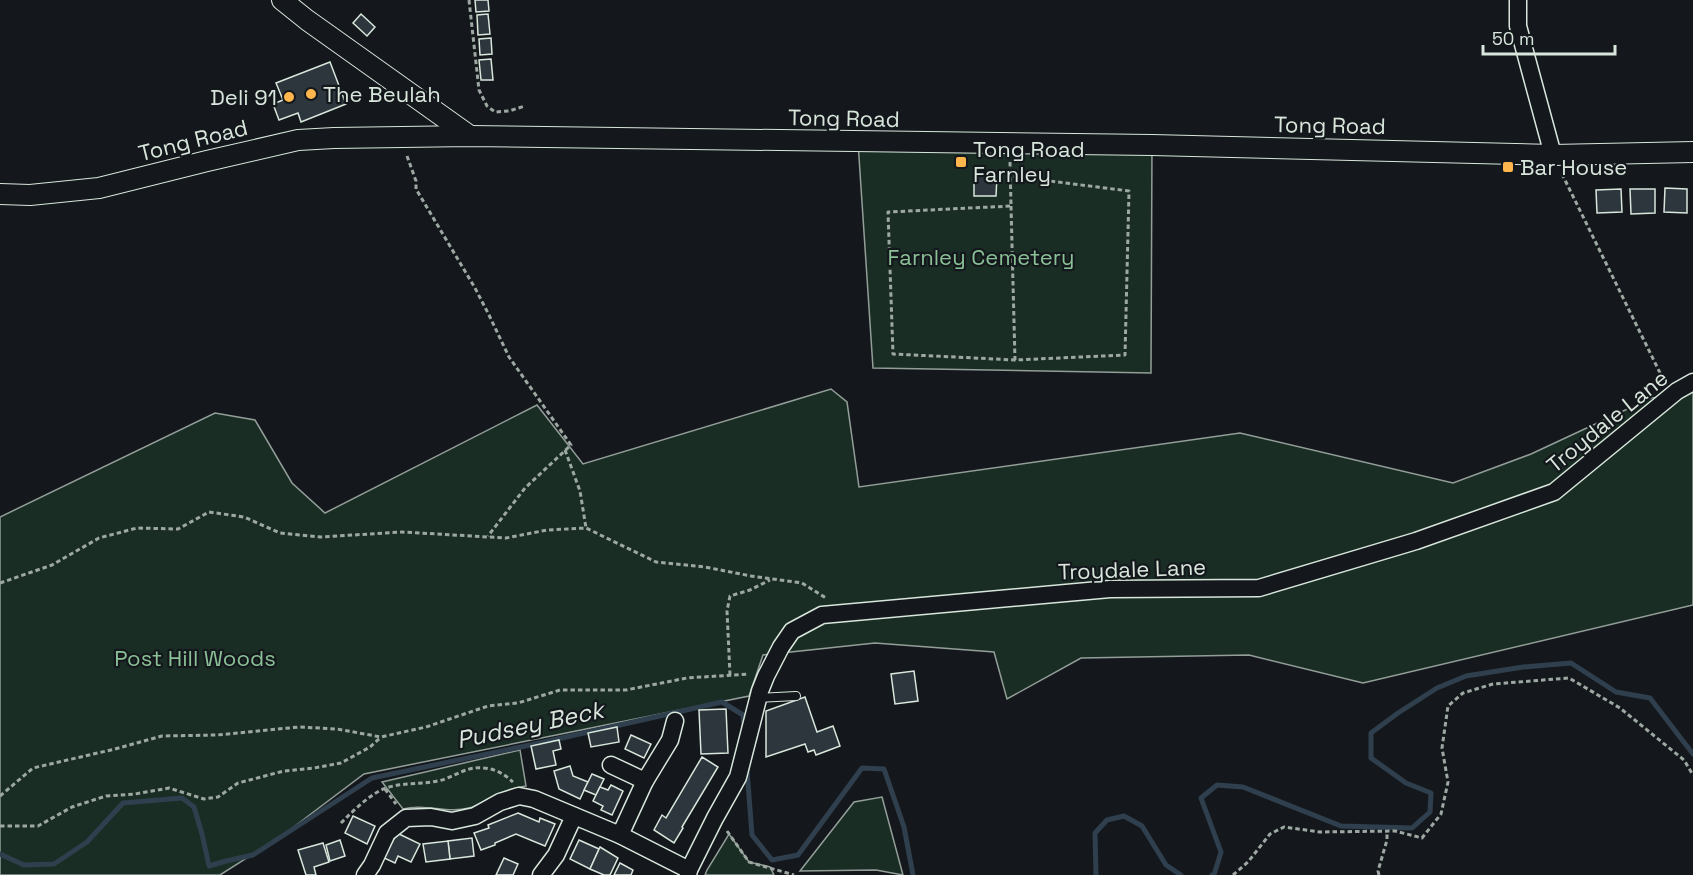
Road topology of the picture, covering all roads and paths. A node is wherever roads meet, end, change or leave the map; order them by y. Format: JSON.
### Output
{"nodes":[{"id":1,"x":282,"y":0,"type":"edge"},
{"id":2,"x":469,"y":0,"type":"edge"},
{"id":3,"x":1518,"y":0,"type":"edge"},
{"id":4,"x":525,"y":106,"type":"dead end"},
{"id":5,"x":470,"y":136,"type":"junction"},
{"id":6,"x":403,"y":137,"type":"junction"},
{"id":7,"x":1010,"y":144,"type":"junction"},
{"id":8,"x":1693,"y":152,"type":"edge"},
{"id":9,"x":1553,"y":155,"type":"junction"},
{"id":10,"x":1010,"y":176,"type":"junction"},
{"id":11,"x":0,"y":194,"type":"edge"},
{"id":12,"x":1011,"y":206,"type":"junction"},
{"id":13,"x":1015,"y":360,"type":"junction"},
{"id":14,"x":1693,"y":382,"type":"edge"},
{"id":15,"x":1671,"y":396,"type":"junction"},
{"id":16,"x":565,"y":450,"type":"junction"},
{"id":17,"x":586,"y":528,"type":"junction"},
{"id":18,"x":488,"y":537,"type":"junction"},
{"id":19,"x":771,"y":579,"type":"junction"},
{"id":20,"x":0,"y":583,"type":"edge"},
{"id":21,"x":802,"y":583,"type":"dead end"},
{"id":22,"x":753,"y":674,"type":"dead end"},
{"id":23,"x":730,"y":675,"type":"junction"},
{"id":24,"x":796,"y":696,"type":"dead end"},
{"id":25,"x":757,"y":704,"type":"junction"},
{"id":26,"x":675,"y":720,"type":"dead end"},
{"id":27,"x":381,"y":737,"type":"junction"},
{"id":28,"x":611,"y":765,"type":"dead end"},
{"id":29,"x":1693,"y":775,"type":"edge"},
{"id":30,"x":645,"y":781,"type":"junction"},
{"id":31,"x":0,"y":796,"type":"edge"},
{"id":32,"x":519,"y":796,"type":"junction"},
{"id":33,"x":574,"y":816,"type":"junction"},
{"id":34,"x":715,"y":818,"type":"junction"},
{"id":35,"x":341,"y":823,"type":"dead end"},
{"id":36,"x":0,"y":826,"type":"edge"},
{"id":37,"x":1388,"y":831,"type":"junction"},
{"id":38,"x":620,"y":835,"type":"junction"},
{"id":39,"x":689,"y":872,"type":"edge"},
{"id":40,"x":365,"y":875,"type":"edge"},
{"id":41,"x":541,"y":875,"type":"edge"},
{"id":42,"x":794,"y":875,"type":"edge"},
{"id":43,"x":1233,"y":875,"type":"edge"},
{"id":44,"x":1379,"y":875,"type":"edge"}],
"edges":[{"from":1,"to":5,"type":"street"},
{"from":2,"to":4,"type":"path"},
{"from":3,"to":9,"type":"street"},
{"from":5,"to":6,"type":"street","name":"Tong Road"},
{"from":5,"to":7,"type":"street","name":"Tong Road"},
{"from":6,"to":11,"type":"street","name":"Tong Road"},
{"from":6,"to":16,"type":"path"},
{"from":7,"to":9,"type":"street","name":"Tong Road"},
{"from":7,"to":10,"type":"path"},
{"from":8,"to":9,"type":"street","name":"Tong Road"},
{"from":9,"to":15,"type":"path"},
{"from":10,"to":12,"type":"path"},
{"from":10,"to":13,"type":"path"},
{"from":12,"to":13,"type":"path"},
{"from":12,"to":13,"type":"path"},
{"from":14,"to":15,"type":"street","name":"Troydale Lane"},
{"from":15,"to":25,"type":"street","name":"Troydale Lane"},
{"from":16,"to":17,"type":"path"},
{"from":16,"to":18,"type":"path"},
{"from":17,"to":18,"type":"path"},
{"from":17,"to":19,"type":"path"},
{"from":18,"to":20,"type":"path"},
{"from":19,"to":21,"type":"path"},
{"from":19,"to":23,"type":"path"},
{"from":22,"to":23,"type":"path"},
{"from":23,"to":27,"type":"path"},
{"from":24,"to":25,"type":"lane"},
{"from":25,"to":34,"type":"street","name":"Troydale Lane"},
{"from":26,"to":30,"type":"street"},
{"from":27,"to":31,"type":"path"},
{"from":27,"to":36,"type":"path"},
{"from":28,"to":30,"type":"street"},
{"from":29,"to":37,"type":"path"},
{"from":30,"to":38,"type":"street"},
{"from":32,"to":33,"type":"street"},
{"from":32,"to":35,"type":"path"},
{"from":32,"to":40,"type":"street"},
{"from":33,"to":38,"type":"street"},
{"from":33,"to":41,"type":"street"},
{"from":34,"to":39,"type":"street","name":"Troydale Lane"},
{"from":34,"to":42,"type":"path"},
{"from":37,"to":43,"type":"path"},
{"from":37,"to":44,"type":"path"},
{"from":38,"to":39,"type":"street"}]}
